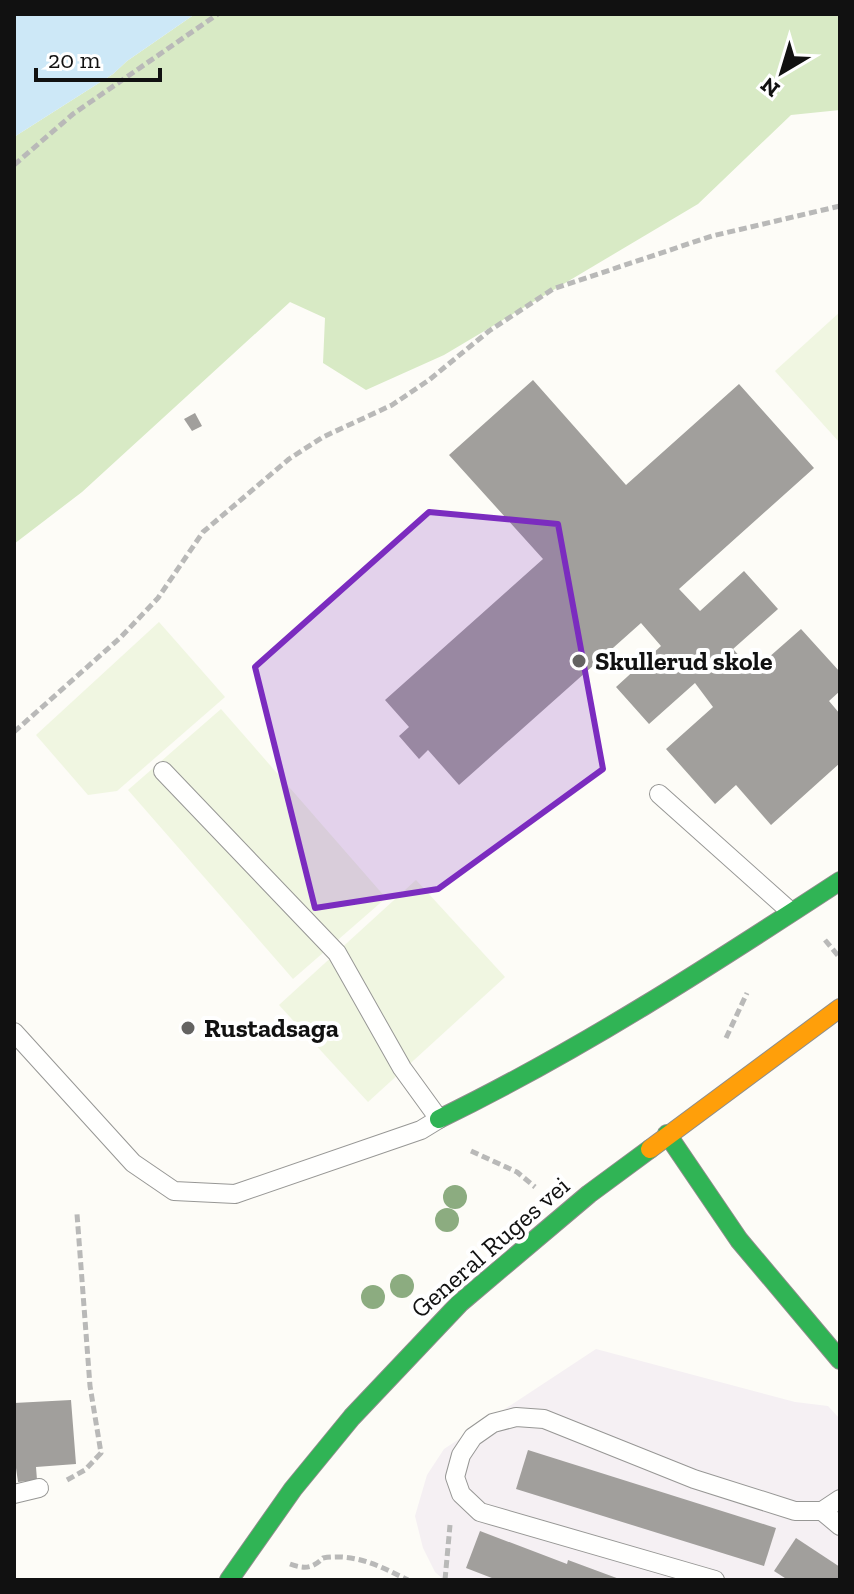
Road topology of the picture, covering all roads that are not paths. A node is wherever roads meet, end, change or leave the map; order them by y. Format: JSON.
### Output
{"nodes":[{"id":1,"x":163,"y":771,"type":"dead end"},
{"id":2,"x":659,"y":794,"type":"dead end"},
{"id":3,"x":840,"y":881,"type":"edge"},
{"id":4,"x":793,"y":914,"type":"junction"},
{"id":5,"x":840,"y":1008,"type":"edge"},
{"id":6,"x":14,"y":1032,"type":"edge"},
{"id":7,"x":439,"y":1119,"type":"junction"},
{"id":8,"x":667,"y":1134,"type":"junction"},
{"id":9,"x":840,"y":1360,"type":"edge"},
{"id":10,"x":39,"y":1488,"type":"road end"},
{"id":11,"x":14,"y":1494,"type":"edge"},
{"id":12,"x":840,"y":1499,"type":"edge"},
{"id":13,"x":822,"y":1511,"type":"junction"},
{"id":14,"x":840,"y":1526,"type":"edge"},
{"id":15,"x":229,"y":1580,"type":"edge"},
{"id":16,"x":715,"y":1580,"type":"edge"}],
"edges":[{"from":1,"to":7,"type":"lane"},
{"from":2,"to":4,"type":"lane"},
{"from":3,"to":4,"type":"main road"},
{"from":4,"to":7,"type":"main road"},
{"from":5,"to":8,"type":"main road","name":"General Ruges vei"},
{"from":6,"to":7,"type":"lane"},
{"from":8,"to":9,"type":"main road"},
{"from":8,"to":15,"type":"main road","name":"General Ruges vei"},
{"from":10,"to":11,"type":"lane"},
{"from":12,"to":13,"type":"lane"},
{"from":13,"to":14,"type":"lane"},
{"from":13,"to":16,"type":"lane"}]}
